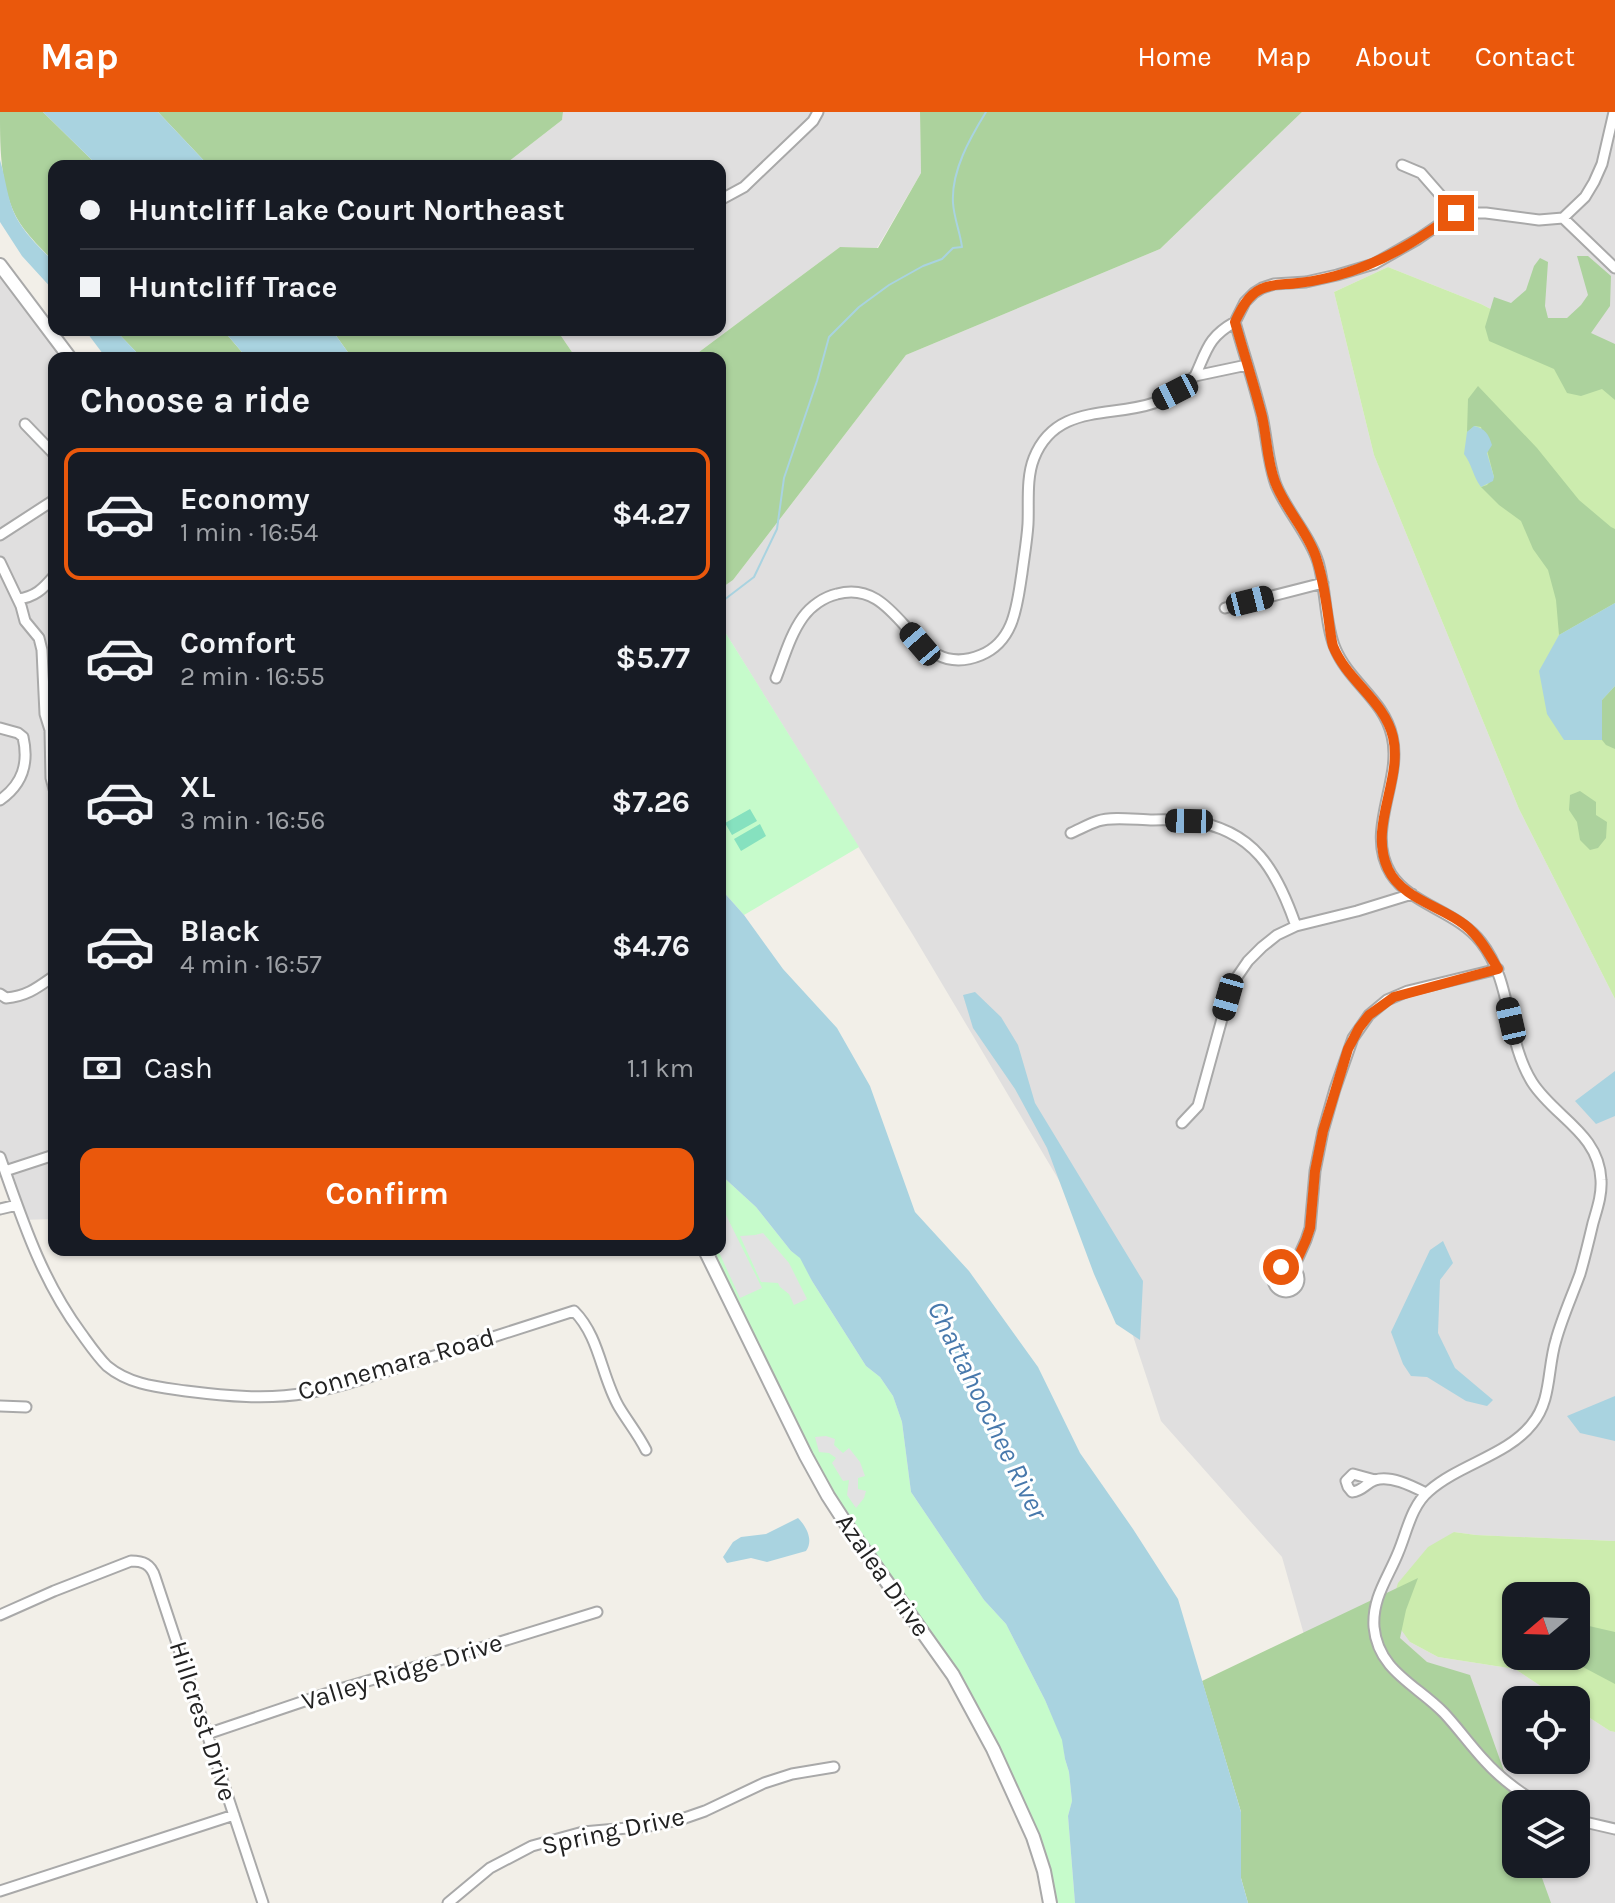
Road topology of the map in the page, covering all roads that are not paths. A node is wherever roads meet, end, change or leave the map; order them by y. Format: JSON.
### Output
{"nodes":[{"id":1,"x":818,"y":112,"type":"edge"},
{"id":2,"x":1614,"y":112,"type":"edge"},
{"id":3,"x":1402,"y":165,"type":"dead end"},
{"id":4,"x":726,"y":197,"type":"edge"},
{"id":5,"x":1456,"y":213,"type":"junction"},
{"id":6,"x":1563,"y":218,"type":"junction"},
{"id":7,"x":0,"y":265,"type":"edge"},
{"id":8,"x":1615,"y":268,"type":"edge"},
{"id":9,"x":1235,"y":322,"type":"junction"},
{"id":10,"x":48,"y":329,"type":"edge"},
{"id":11,"x":53,"y":336,"type":"edge"},
{"id":12,"x":65,"y":352,"type":"edge"},
{"id":13,"x":1247,"y":365,"type":"junction"},
{"id":14,"x":1195,"y":376,"type":"junction"},
{"id":15,"x":25,"y":424,"type":"dead end"},
{"id":16,"x":48,"y":448,"type":"edge"},
{"id":17,"x":48,"y":504,"type":"edge"},
{"id":18,"x":0,"y":535,"type":"edge"},
{"id":19,"x":0,"y":562,"type":"edge"},
{"id":20,"x":1323,"y":583,"type":"junction"},
{"id":21,"x":48,"y":584,"type":"edge"},
{"id":22,"x":18,"y":599,"type":"junction"},
{"id":23,"x":1225,"y":608,"type":"dead end"},
{"id":24,"x":48,"y":662,"type":"edge"},
{"id":25,"x":42,"y":665,"type":"junction"},
{"id":26,"x":776,"y":678,"type":"dead end"},
{"id":27,"x":48,"y":721,"type":"edge"},
{"id":28,"x":0,"y":728,"type":"edge"},
{"id":29,"x":0,"y":800,"type":"edge"},
{"id":30,"x":1071,"y":833,"type":"dead end"},
{"id":31,"x":1412,"y":894,"type":"junction"},
{"id":32,"x":1296,"y":926,"type":"junction"},
{"id":33,"x":1498,"y":969,"type":"junction"},
{"id":34,"x":48,"y":980,"type":"edge"},
{"id":35,"x":0,"y":994,"type":"edge"},
{"id":36,"x":1182,"y":1123,"type":"dead end"},
{"id":37,"x":0,"y":1157,"type":"edge"},
{"id":38,"x":48,"y":1157,"type":"edge"},
{"id":39,"x":5,"y":1171,"type":"junction"},
{"id":40,"x":17,"y":1205,"type":"junction"},
{"id":41,"x":0,"y":1209,"type":"edge"},
{"id":42,"x":708,"y":1256,"type":"edge"},
{"id":43,"x":1293,"y":1269,"type":"dead end"},
{"id":44,"x":0,"y":1406,"type":"edge"},
{"id":45,"x":26,"y":1407,"type":"dead end"},
{"id":46,"x":646,"y":1450,"type":"dead end"},
{"id":47,"x":1375,"y":1480,"type":"dead end"},
{"id":48,"x":1426,"y":1493,"type":"junction"},
{"id":49,"x":597,"y":1612,"type":"dead end"},
{"id":50,"x":0,"y":1615,"type":"edge"},
{"id":51,"x":207,"y":1734,"type":"junction"},
{"id":52,"x":834,"y":1767,"type":"dead end"},
{"id":53,"x":1517,"y":1790,"type":"edge"},
{"id":54,"x":234,"y":1815,"type":"junction"},
{"id":55,"x":1590,"y":1823,"type":"edge"},
{"id":56,"x":1615,"y":1829,"type":"edge"},
{"id":57,"x":0,"y":1891,"type":"edge"},
{"id":58,"x":263,"y":1903,"type":"edge"},
{"id":59,"x":448,"y":1903,"type":"edge"},
{"id":60,"x":1050,"y":1903,"type":"edge"}],
"edges":[{"from":1,"to":4,"type":"street"},
{"from":2,"to":6,"type":"street"},
{"from":3,"to":5,"type":"street"},
{"from":5,"to":6,"type":"street"},
{"from":5,"to":9,"type":"street"},
{"from":6,"to":8,"type":"street"},
{"from":7,"to":10,"type":"street"},
{"from":9,"to":13,"type":"street"},
{"from":9,"to":14,"type":"street"},
{"from":11,"to":12,"type":"street"},
{"from":13,"to":14,"type":"street"},
{"from":13,"to":20,"type":"street"},
{"from":14,"to":26,"type":"street"},
{"from":15,"to":16,"type":"street"},
{"from":17,"to":18,"type":"street"},
{"from":19,"to":22,"type":"street"},
{"from":20,"to":23,"type":"street"},
{"from":20,"to":31,"type":"street"},
{"from":21,"to":22,"type":"street"},
{"from":22,"to":25,"type":"street"},
{"from":24,"to":25,"type":"street"},
{"from":25,"to":27,"type":"street"},
{"from":28,"to":29,"type":"street"},
{"from":30,"to":32,"type":"street"},
{"from":31,"to":32,"type":"street"},
{"from":31,"to":33,"type":"street"},
{"from":32,"to":36,"type":"street"},
{"from":33,"to":43,"type":"street"},
{"from":33,"to":48,"type":"street"},
{"from":34,"to":35,"type":"street"},
{"from":37,"to":39,"type":"street","name":"Connemara Road"},
{"from":38,"to":39,"type":"street"},
{"from":39,"to":40,"type":"street","name":"Connemara Road"},
{"from":40,"to":41,"type":"street"},
{"from":40,"to":46,"type":"street","name":"Connemara Road"},
{"from":42,"to":60,"type":"street","name":"Azalea Drive"},
{"from":44,"to":45,"type":"street"},
{"from":47,"to":48,"type":"street"},
{"from":48,"to":53,"type":"street"},
{"from":49,"to":51,"type":"street","name":"Valley Ridge Drive"},
{"from":50,"to":51,"type":"street","name":"Hillcrest Drive"},
{"from":51,"to":54,"type":"street","name":"Hillcrest Drive"},
{"from":52,"to":59,"type":"street","name":"Spring Drive"},
{"from":54,"to":57,"type":"street"},
{"from":54,"to":58,"type":"street","name":"Hillcrest Drive"},
{"from":55,"to":56,"type":"street"}]}
